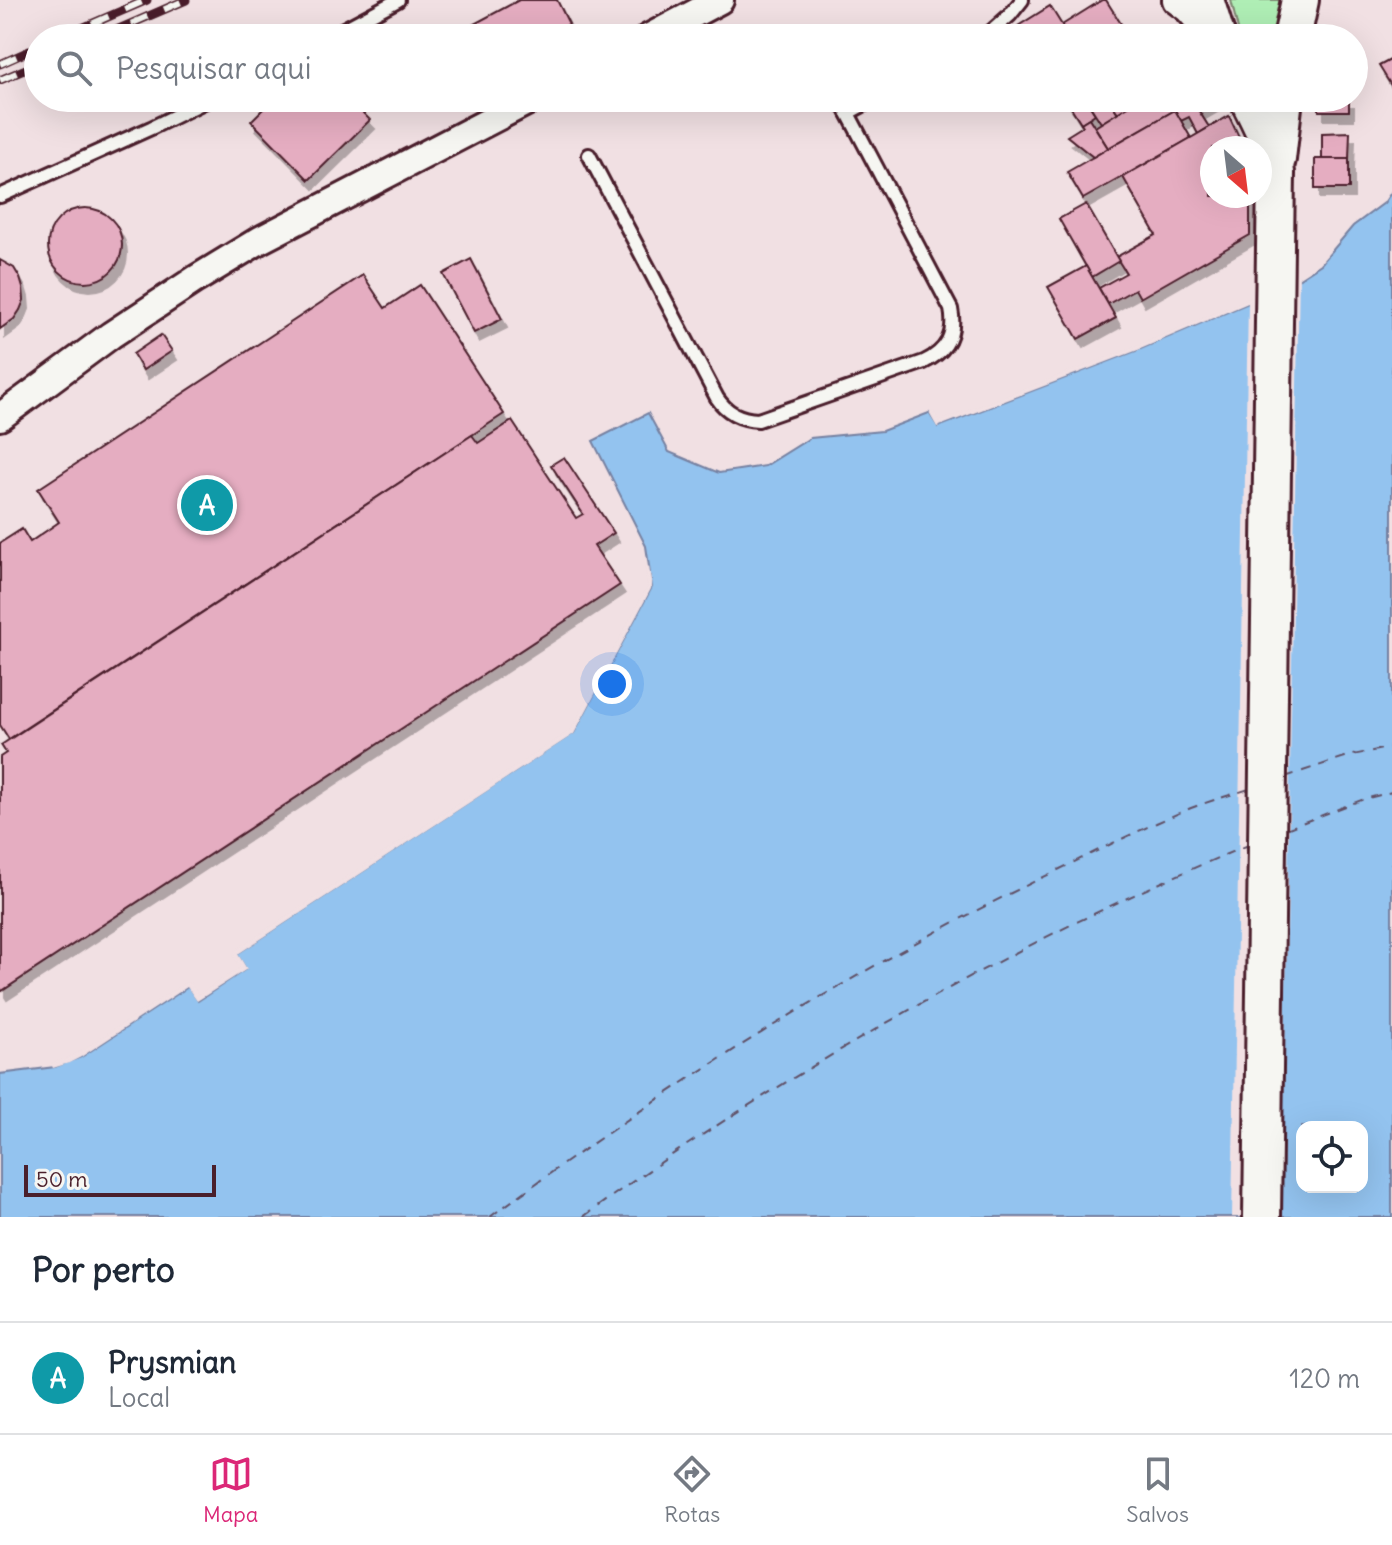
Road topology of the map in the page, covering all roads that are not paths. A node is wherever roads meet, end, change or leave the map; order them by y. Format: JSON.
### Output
{"nodes":[{"id":1,"x":398,"y":0,"type":"edge"},
{"id":2,"x":720,"y":0,"type":"edge"},
{"id":3,"x":1022,"y":0,"type":"edge"},
{"id":4,"x":1176,"y":0,"type":"edge"},
{"id":5,"x":1205,"y":0,"type":"edge"},
{"id":6,"x":1300,"y":0,"type":"edge"},
{"id":7,"x":353,"y":24,"type":"edge"},
{"id":8,"x":675,"y":24,"type":"edge"},
{"id":9,"x":1002,"y":24,"type":"edge"},
{"id":10,"x":1202,"y":24,"type":"edge"},
{"id":11,"x":1211,"y":24,"type":"edge"},
{"id":12,"x":1295,"y":24,"type":"edge"},
{"id":13,"x":184,"y":112,"type":"edge"},
{"id":14,"x":507,"y":112,"type":"edge"},
{"id":15,"x":1255,"y":112,"type":"edge"},
{"id":16,"x":1283,"y":112,"type":"edge"},
{"id":17,"x":848,"y":113,"type":"edge"},
{"id":18,"x":589,"y":155,"type":"dead end"},
{"id":19,"x":1276,"y":173,"type":"junction"},
{"id":20,"x":0,"y":196,"type":"edge"},
{"id":21,"x":0,"y":417,"type":"edge"},
{"id":22,"x":1262,"y":1217,"type":"edge"}],
"edges":[{"from":1,"to":7,"type":"lane"},
{"from":2,"to":8,"type":"street"},
{"from":3,"to":9,"type":"lane"},
{"from":4,"to":10,"type":"street"},
{"from":5,"to":11,"type":"main road"},
{"from":6,"to":12,"type":"main road"},
{"from":13,"to":20,"type":"lane"},
{"from":14,"to":21,"type":"street"},
{"from":15,"to":19,"type":"main road"},
{"from":16,"to":19,"type":"main road"},
{"from":17,"to":18,"type":"lane"},
{"from":19,"to":22,"type":"main road"}]}
